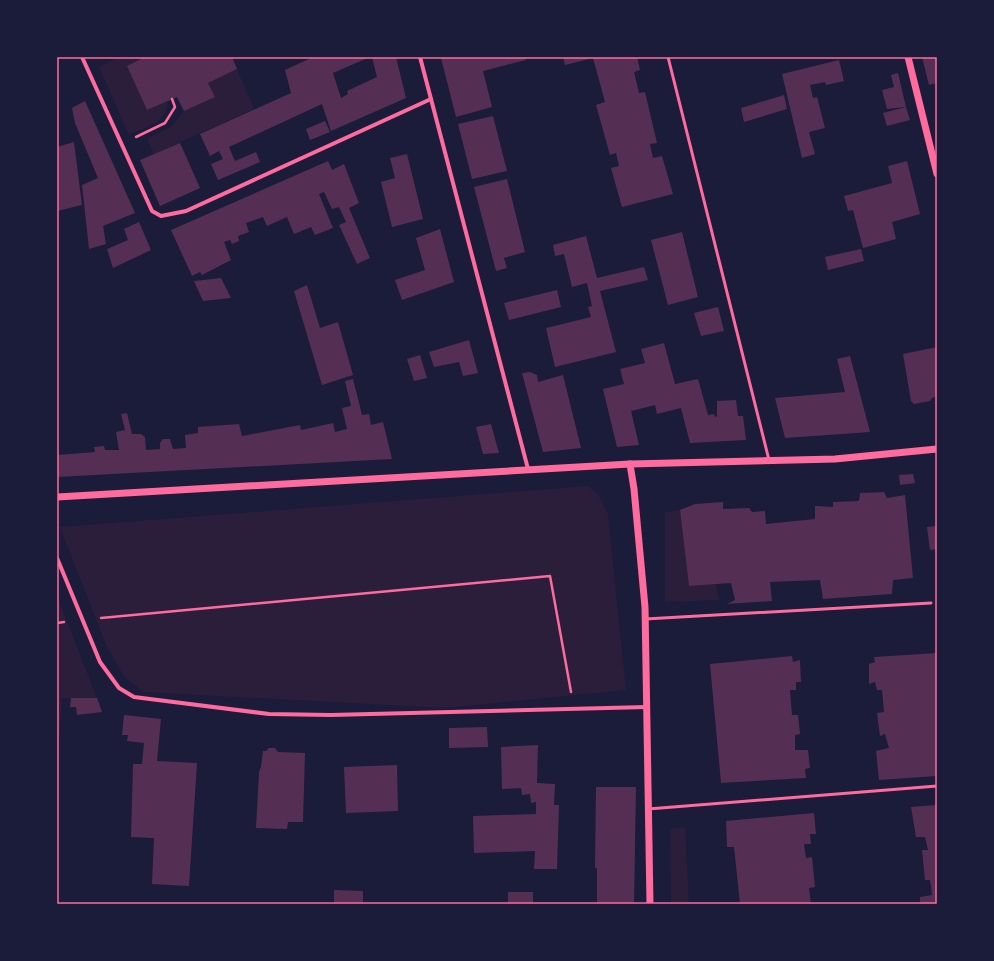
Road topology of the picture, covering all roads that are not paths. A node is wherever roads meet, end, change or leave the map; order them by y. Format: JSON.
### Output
{"nodes":[{"id":1,"x":82,"y":57,"type":"edge"},
{"id":2,"x":420,"y":57,"type":"edge"},
{"id":3,"x":668,"y":57,"type":"edge"},
{"id":4,"x":908,"y":57,"type":"edge"},
{"id":5,"x":431,"y":99,"type":"junction"},
{"id":6,"x":937,"y":174,"type":"edge"},
{"id":7,"x":937,"y":449,"type":"edge"},
{"id":8,"x":769,"y":460,"type":"junction"},
{"id":9,"x":630,"y":464,"type":"junction"},
{"id":10,"x":528,"y":470,"type":"junction"},
{"id":11,"x":57,"y":497,"type":"edge"},
{"id":12,"x":57,"y":558,"type":"edge"},
{"id":13,"x":931,"y":603,"type":"dead end"},
{"id":14,"x":645,"y":619,"type":"junction"},
{"id":15,"x":647,"y":707,"type":"junction"},
{"id":16,"x":937,"y":786,"type":"edge"},
{"id":17,"x":648,"y":809,"type":"junction"},
{"id":18,"x":650,"y":904,"type":"edge"}],
"edges":[{"from":1,"to":5,"type":"street"},
{"from":2,"to":5,"type":"street"},
{"from":3,"to":8,"type":"lane"},
{"from":4,"to":6,"type":"street"},
{"from":5,"to":10,"type":"street"},
{"from":7,"to":8,"type":"street"},
{"from":8,"to":9,"type":"street"},
{"from":9,"to":10,"type":"street"},
{"from":9,"to":14,"type":"street"},
{"from":10,"to":11,"type":"street"},
{"from":12,"to":15,"type":"street"},
{"from":13,"to":14,"type":"lane"},
{"from":14,"to":15,"type":"street"},
{"from":15,"to":17,"type":"street"},
{"from":16,"to":17,"type":"lane"},
{"from":17,"to":18,"type":"street"}]}
